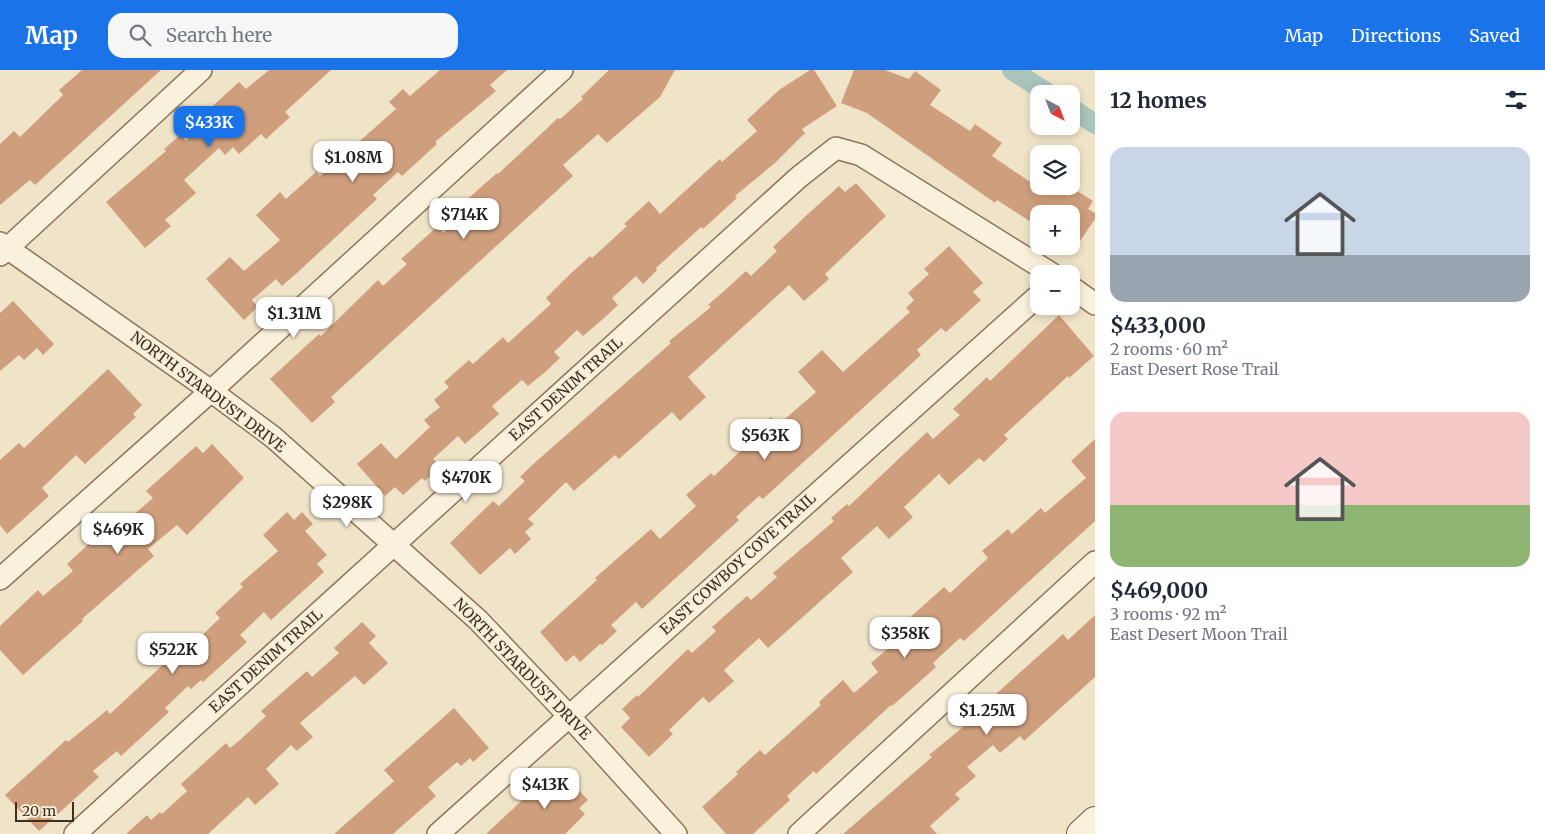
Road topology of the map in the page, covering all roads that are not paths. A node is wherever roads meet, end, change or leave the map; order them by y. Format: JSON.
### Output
{"nodes":[{"id":1,"x":200,"y":70,"type":"edge"},
{"id":2,"x":562,"y":70,"type":"edge"},
{"id":3,"x":2,"y":249,"type":"edge"},
{"id":4,"x":1038,"y":265,"type":"edge"},
{"id":5,"x":1080,"y":293,"type":"edge"},
{"id":6,"x":1030,"y":303,"type":"edge"},
{"id":7,"x":1095,"y":304,"type":"edge"},
{"id":8,"x":211,"y":391,"type":"junction"},
{"id":9,"x":393,"y":545,"type":"junction"},
{"id":10,"x":1095,"y":562,"type":"edge"},
{"id":11,"x":0,"y":579,"type":"edge"},
{"id":12,"x":569,"y":716,"type":"junction"},
{"id":13,"x":75,"y":834,"type":"edge"},
{"id":14,"x":438,"y":834,"type":"edge"},
{"id":15,"x":676,"y":834,"type":"edge"},
{"id":16,"x":799,"y":834,"type":"edge"}],
"edges":[{"from":1,"to":3,"type":"street"},
{"from":2,"to":8,"type":"street"},
{"from":3,"to":8,"type":"street","name":"NORTH STARDUST DRIVE"},
{"from":4,"to":9,"type":"street","name":"EAST DENIM TRAIL"},
{"from":5,"to":7,"type":"street"},
{"from":6,"to":12,"type":"street","name":"EAST COWBOY COVE TRAIL"},
{"from":8,"to":9,"type":"street","name":"NORTH STARDUST DRIVE"},
{"from":8,"to":11,"type":"street"},
{"from":9,"to":12,"type":"street","name":"NORTH STARDUST DRIVE"},
{"from":9,"to":13,"type":"street","name":"EAST DENIM TRAIL"},
{"from":10,"to":16,"type":"street"},
{"from":12,"to":14,"type":"street","name":"EAST COWBOY COVE TRAIL"},
{"from":12,"to":15,"type":"street","name":"NORTH STARDUST DRIVE"}]}
